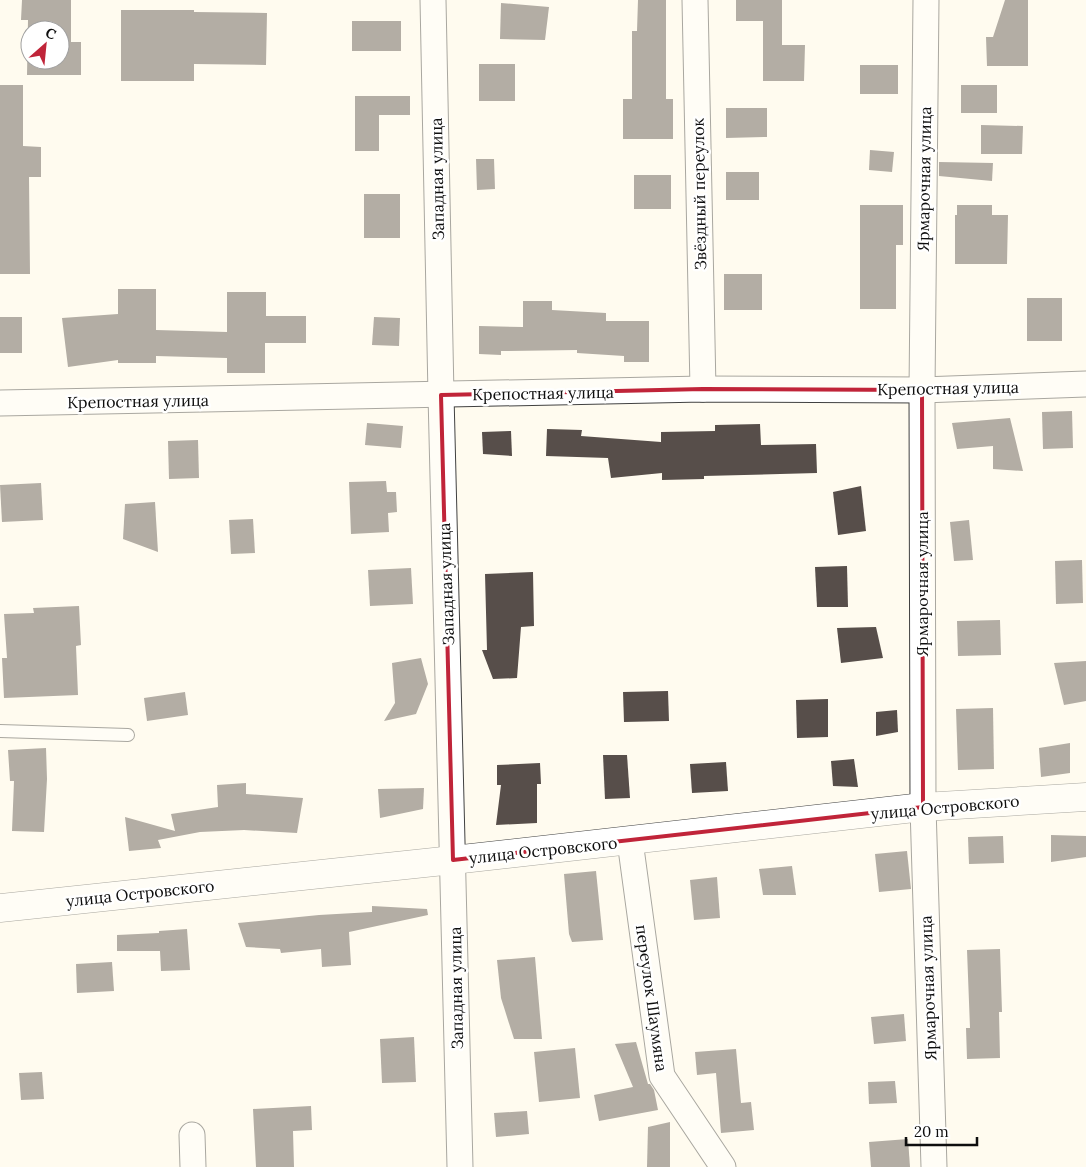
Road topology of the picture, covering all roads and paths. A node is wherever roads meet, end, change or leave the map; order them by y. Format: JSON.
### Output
{"nodes":[{"id":1,"x":433,"y":0,"type":"edge"},
{"id":2,"x":695,"y":0,"type":"edge"},
{"id":3,"x":926,"y":0,"type":"edge"},
{"id":4,"x":1086,"y":384,"type":"edge"},
{"id":5,"x":703,"y":389,"type":"junction"},
{"id":6,"x":922,"y":390,"type":"junction"},
{"id":7,"x":441,"y":395,"type":"junction"},
{"id":8,"x":0,"y":403,"type":"edge"},
{"id":9,"x":0,"y":731,"type":"edge"},
{"id":10,"x":128,"y":735,"type":"dead end"},
{"id":11,"x":1086,"y":797,"type":"edge"},
{"id":12,"x":923,"y":807,"type":"junction"},
{"id":13,"x":630,"y":841,"type":"junction"},
{"id":14,"x":453,"y":860,"type":"junction"},
{"id":15,"x":0,"y":908,"type":"edge"},
{"id":16,"x":192,"y":1135,"type":"dead end"},
{"id":17,"x":193,"y":1167,"type":"edge"},
{"id":18,"x":460,"y":1167,"type":"edge"},
{"id":19,"x":723,"y":1167,"type":"edge"},
{"id":20,"x":934,"y":1167,"type":"edge"}],
"edges":[{"from":1,"to":7,"type":"street","name":"Западная улица"},
{"from":2,"to":5,"type":"street","name":"Звёздный переулок"},
{"from":3,"to":6,"type":"street","name":"Ярмарочная улица"},
{"from":4,"to":6,"type":"street","name":"Крепостная улица"},
{"from":5,"to":6,"type":"street","name":"Крепостная улица"},
{"from":5,"to":7,"type":"street","name":"Крепостная улица"},
{"from":6,"to":12,"type":"street","name":"Ярмарочная улица"},
{"from":7,"to":8,"type":"street","name":"Крепостная улица"},
{"from":7,"to":14,"type":"street","name":"Западная улица"},
{"from":9,"to":10,"type":"lane"},
{"from":11,"to":12,"type":"street","name":"улица Островского"},
{"from":12,"to":13,"type":"street","name":"улица Островского"},
{"from":12,"to":20,"type":"street","name":"Ярмарочная улица"},
{"from":13,"to":14,"type":"street","name":"улица Островского"},
{"from":13,"to":19,"type":"street","name":"переулок Шаумяна"},
{"from":14,"to":15,"type":"street","name":"улица Островского"},
{"from":14,"to":18,"type":"street","name":"Западная улица"},
{"from":16,"to":17,"type":"street"}]}
